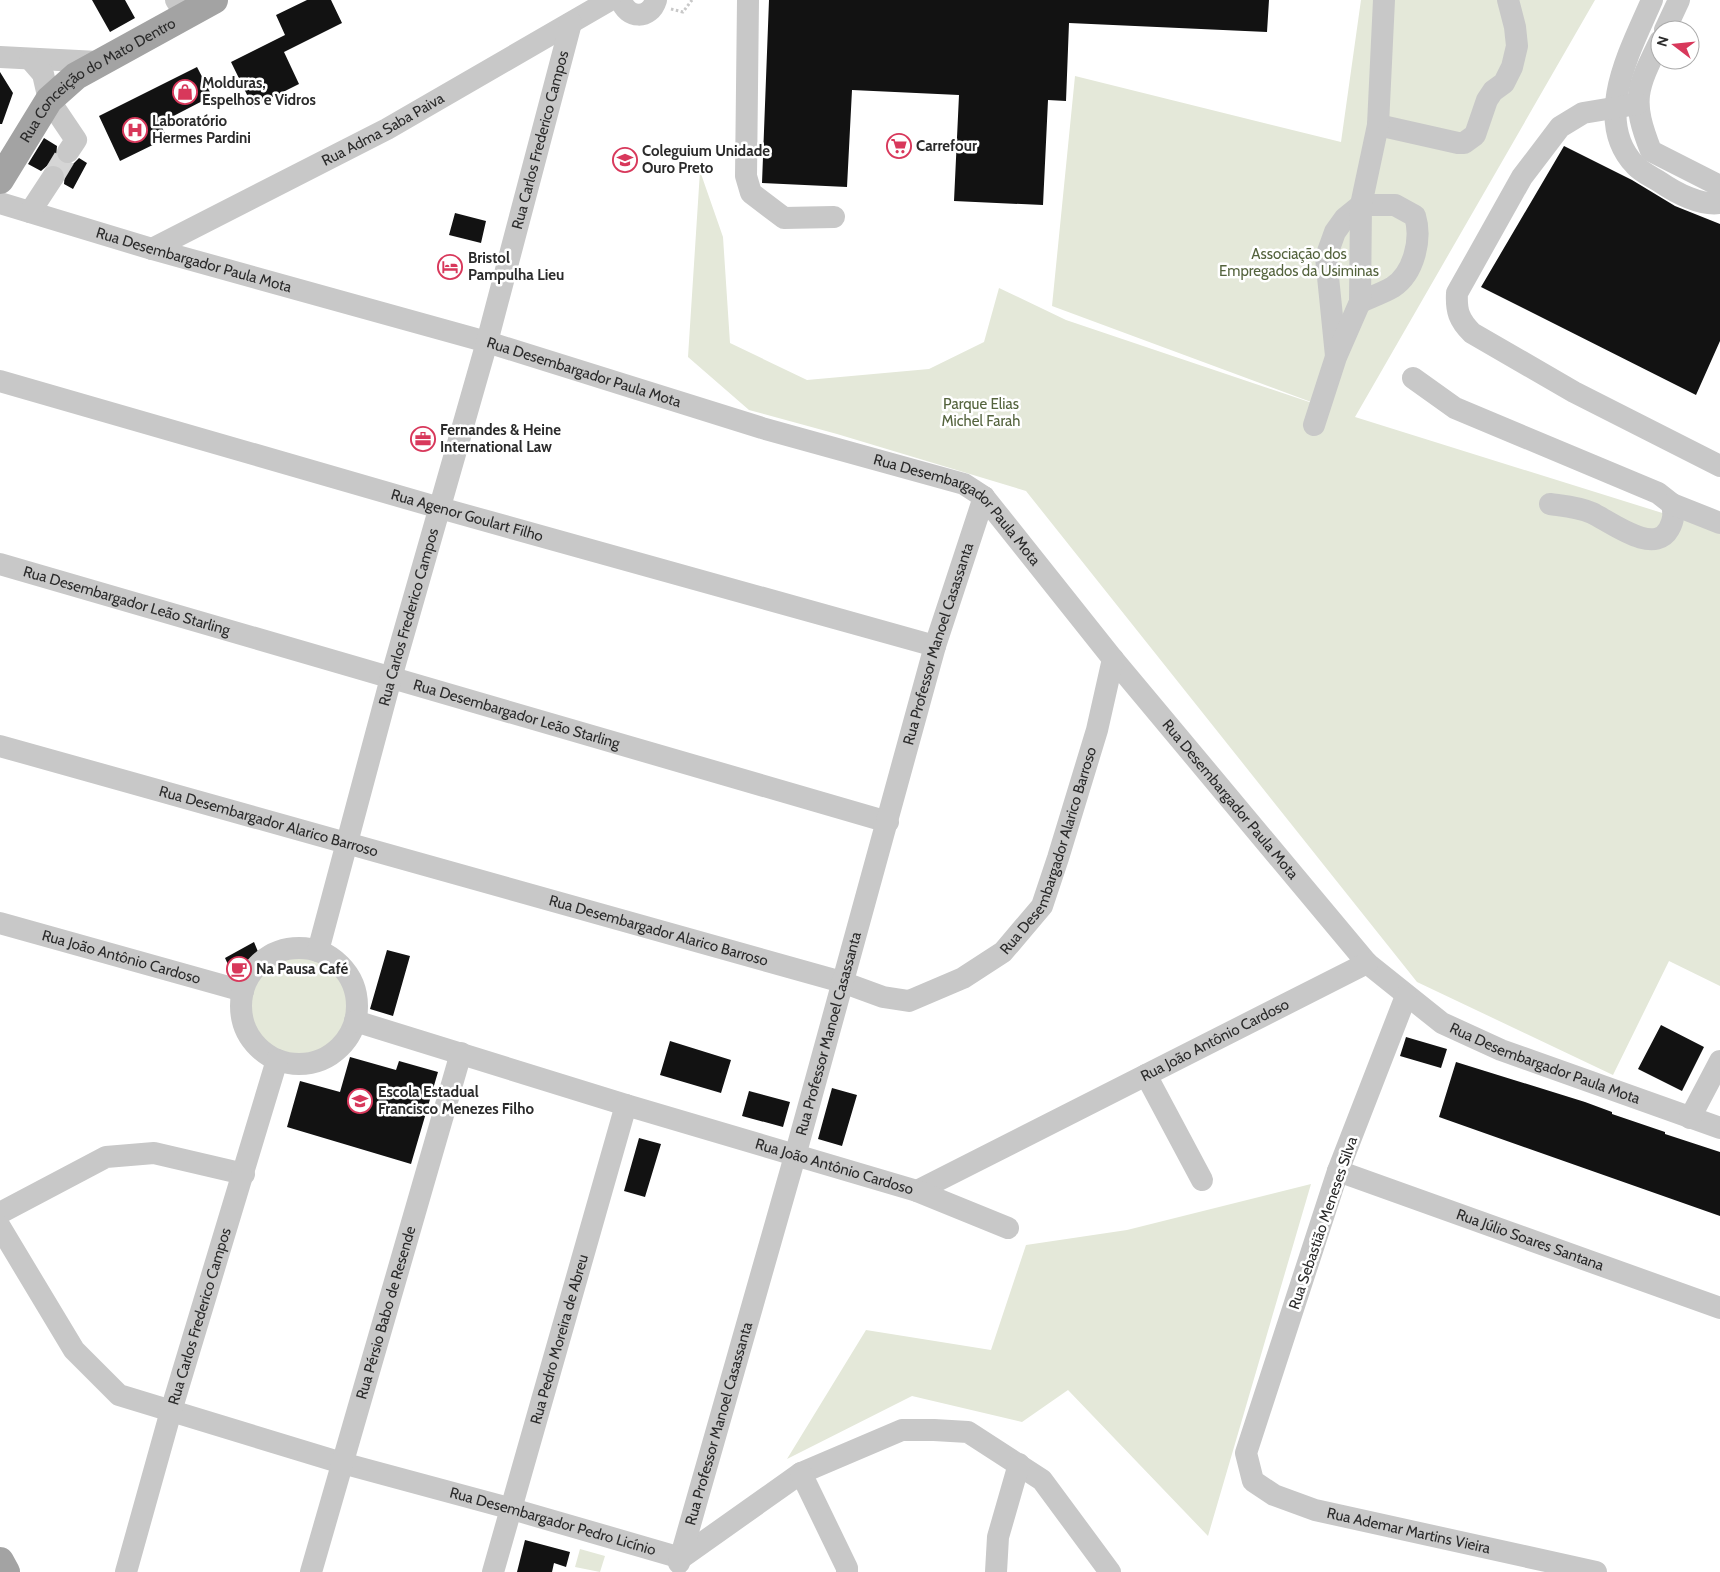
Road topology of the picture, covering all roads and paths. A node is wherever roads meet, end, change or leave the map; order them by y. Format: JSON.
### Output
{"nodes":[{"id":1,"x":214,"y":0,"type":"edge"},
{"id":2,"x":610,"y":0,"type":"edge"},
{"id":3,"x":620,"y":0,"type":"edge"},
{"id":4,"x":656,"y":0,"type":"edge"},
{"id":5,"x":748,"y":0,"type":"edge"},
{"id":6,"x":1384,"y":0,"type":"edge"},
{"id":7,"x":1508,"y":0,"type":"edge"},
{"id":8,"x":1652,"y":0,"type":"edge"},
{"id":9,"x":1679,"y":0,"type":"edge"},
{"id":10,"x":181,"y":8,"type":"edge"},
{"id":11,"x":1670,"y":20,"type":"edge"},
{"id":12,"x":571,"y":23,"type":"junction"},
{"id":13,"x":1650,"y":44,"type":"edge"},
{"id":14,"x":1629,"y":55,"type":"junction"},
{"id":15,"x":0,"y":57,"type":"edge"},
{"id":16,"x":30,"y":59,"type":"junction"},
{"id":17,"x":98,"y":62,"type":"junction"},
{"id":18,"x":1650,"y":62,"type":"edge"},
{"id":19,"x":49,"y":100,"type":"junction"},
{"id":20,"x":1637,"y":104,"type":"junction"},
{"id":21,"x":1615,"y":108,"type":"junction"},
{"id":22,"x":1378,"y":125,"type":"junction"},
{"id":23,"x":68,"y":152,"type":"tunnel mouth"},
{"id":24,"x":52,"y":177,"type":"tunnel mouth"},
{"id":25,"x":0,"y":180,"type":"edge"},
{"id":26,"x":1720,"y":186,"type":"edge"},
{"id":27,"x":0,"y":203,"type":"edge"},
{"id":28,"x":1720,"y":203,"type":"edge"},
{"id":29,"x":1361,"y":205,"type":"junction"},
{"id":30,"x":30,"y":212,"type":"junction"},
{"id":31,"x":834,"y":217,"type":"dead end"},
{"id":32,"x":152,"y":249,"type":"junction"},
{"id":33,"x":1360,"y":302,"type":"junction"},
{"id":34,"x":487,"y":342,"type":"junction"},
{"id":35,"x":1336,"y":357,"type":"junction"},
{"id":36,"x":1414,"y":378,"type":"dead end"},
{"id":37,"x":0,"y":381,"type":"edge"},
{"id":38,"x":1314,"y":425,"type":"dead end"},
{"id":39,"x":1718,"y":460,"type":"edge"},
{"id":40,"x":984,"y":497,"type":"junction"},
{"id":41,"x":1550,"y":504,"type":"dead end"},
{"id":42,"x":1672,"y":504,"type":"junction"},
{"id":43,"x":440,"y":508,"type":"junction"},
{"id":44,"x":1720,"y":523,"type":"edge"},
{"id":45,"x":0,"y":564,"type":"edge"},
{"id":46,"x":935,"y":646,"type":"junction"},
{"id":47,"x":1113,"y":659,"type":"junction"},
{"id":48,"x":391,"y":678,"type":"junction"},
{"id":49,"x":0,"y":746,"type":"edge"},
{"id":50,"x":888,"y":822,"type":"junction"},
{"id":51,"x":346,"y":841,"type":"junction"},
{"id":52,"x":0,"y":923,"type":"edge"},
{"id":53,"x":318,"y":950,"type":"junction"},
{"id":54,"x":1367,"y":963,"type":"junction"},
{"id":55,"x":842,"y":982,"type":"junction"},
{"id":56,"x":243,"y":991,"type":"junction"},
{"id":57,"x":1406,"y":996,"type":"junction"},
{"id":58,"x":355,"y":1021,"type":"junction"},
{"id":59,"x":461,"y":1053,"type":"junction"},
{"id":60,"x":277,"y":1060,"type":"junction"},
{"id":61,"x":1720,"y":1060,"type":"edge"},
{"id":62,"x":1146,"y":1075,"type":"junction"},
{"id":63,"x":626,"y":1105,"type":"junction"},
{"id":64,"x":1690,"y":1118,"type":"junction"},
{"id":65,"x":1720,"y":1128,"type":"edge"},
{"id":66,"x":796,"y":1156,"type":"junction"},
{"id":67,"x":1338,"y":1171,"type":"junction"},
{"id":68,"x":244,"y":1174,"type":"junction"},
{"id":69,"x":1202,"y":1180,"type":"dead end"},
{"id":70,"x":917,"y":1191,"type":"junction"},
{"id":71,"x":0,"y":1213,"type":"edge"},
{"id":72,"x":0,"y":1227,"type":"edge"},
{"id":73,"x":1008,"y":1228,"type":"dead end"},
{"id":74,"x":1720,"y":1308,"type":"edge"},
{"id":75,"x":171,"y":1411,"type":"junction"},
{"id":76,"x":1246,"y":1452,"type":"joint"},
{"id":77,"x":342,"y":1463,"type":"junction"},
{"id":78,"x":1019,"y":1464,"type":"junction"},
{"id":79,"x":801,"y":1473,"type":"junction"},
{"id":80,"x":512,"y":1508,"type":"junction"},
{"id":81,"x":0,"y":1561,"type":"edge"},
{"id":82,"x":679,"y":1565,"type":"edge"},
{"id":83,"x":6,"y":1572,"type":"edge"},
{"id":84,"x":126,"y":1572,"type":"edge"},
{"id":85,"x":311,"y":1572,"type":"edge"},
{"id":86,"x":493,"y":1572,"type":"edge"},
{"id":87,"x":847,"y":1572,"type":"edge"},
{"id":88,"x":996,"y":1572,"type":"edge"},
{"id":89,"x":1110,"y":1572,"type":"edge"},
{"id":90,"x":1596,"y":1572,"type":"edge"}],
"edges":[{"from":1,"to":10,"type":"main road","name":"Rua Conceição do Mato Dentro"},
{"from":2,"to":12,"type":"street","name":"Rua Adma Saba Paiva"},
{"from":3,"to":4,"type":"street"},
{"from":5,"to":31,"type":"street"},
{"from":6,"to":22,"type":"street"},
{"from":7,"to":22,"type":"street"},
{"from":8,"to":14,"type":"street"},
{"from":9,"to":11,"type":"street"},
{"from":10,"to":17,"type":"main road","name":"Rua Conceição do Mato Dentro"},
{"from":12,"to":32,"type":"street","name":"Rua Adma Saba Paiva"},
{"from":12,"to":34,"type":"street","name":"Rua Carlos Frederico Campos"},
{"from":13,"to":14,"type":"street"},
{"from":14,"to":21,"type":"street"},
{"from":15,"to":16,"type":"street"},
{"from":16,"to":17,"type":"street"},
{"from":16,"to":19,"type":"street"},
{"from":17,"to":19,"type":"main road","name":"Rua Conceição do Mato Dentro"},
{"from":18,"to":20,"type":"street"},
{"from":19,"to":23,"type":"street"},
{"from":19,"to":25,"type":"main road","name":"Rua Conceição do Mato Dentro"},
{"from":20,"to":21,"type":"street"},
{"from":20,"to":26,"type":"street"},
{"from":21,"to":28,"type":"street"},
{"from":21,"to":39,"type":"street"},
{"from":22,"to":29,"type":"street"},
{"from":24,"to":30,"type":"street"},
{"from":27,"to":30,"type":"street","name":"Rua Desembargador Paula Mota"},
{"from":29,"to":33,"type":"street"},
{"from":29,"to":33,"type":"street"},
{"from":29,"to":35,"type":"street"},
{"from":30,"to":32,"type":"street","name":"Rua Desembargador Paula Mota"},
{"from":32,"to":34,"type":"street","name":"Rua Desembargador Paula Mota"},
{"from":33,"to":35,"type":"street"},
{"from":34,"to":40,"type":"street","name":"Rua Desembargador Paula Mota"},
{"from":34,"to":43,"type":"street","name":"Rua Carlos Frederico Campos"},
{"from":35,"to":38,"type":"street"},
{"from":36,"to":42,"type":"street"},
{"from":37,"to":43,"type":"street","name":"Rua Agenor Goulart Filho"},
{"from":40,"to":46,"type":"street","name":"Rua Professor Manoel Casassanta"},
{"from":40,"to":47,"type":"street","name":"Rua Desembargador Paula Mota"},
{"from":41,"to":42,"type":"street"},
{"from":42,"to":44,"type":"street"},
{"from":43,"to":46,"type":"street","name":"Rua Agenor Goulart Filho"},
{"from":43,"to":48,"type":"street","name":"Rua Carlos Frederico Campos"},
{"from":45,"to":48,"type":"street","name":"Rua Desembargador Leão Starling"},
{"from":46,"to":50,"type":"street","name":"Rua Professor Manoel Casassanta"},
{"from":47,"to":54,"type":"street","name":"Rua Desembargador Paula Mota"},
{"from":47,"to":55,"type":"street","name":"Rua Desembargador Alarico Barroso"},
{"from":48,"to":50,"type":"street","name":"Rua Desembargador Leão Starling"},
{"from":48,"to":51,"type":"street","name":"Rua Carlos Frederico Campos"},
{"from":49,"to":51,"type":"street","name":"Rua Desembargador Alarico Barroso"},
{"from":50,"to":55,"type":"street","name":"Rua Professor Manoel Casassanta"},
{"from":51,"to":53,"type":"street","name":"Rua Carlos Frederico Campos"},
{"from":51,"to":55,"type":"street","name":"Rua Desembargador Alarico Barroso"},
{"from":52,"to":56,"type":"street","name":"Rua João Antônio Cardoso"},
{"from":53,"to":56,"type":"street"},
{"from":53,"to":58,"type":"street"},
{"from":54,"to":57,"type":"street","name":"Rua Desembargador Paula Mota"},
{"from":54,"to":62,"type":"street","name":"Rua João Antônio Cardoso"},
{"from":55,"to":66,"type":"street","name":"Rua Professor Manoel Casassanta"},
{"from":56,"to":60,"type":"street"},
{"from":57,"to":64,"type":"street","name":"Rua Desembargador Paula Mota"},
{"from":57,"to":67,"type":"street","name":"Rua Sebastião Meneses Silva"},
{"from":58,"to":59,"type":"street","name":"Rua João Antônio Cardoso"},
{"from":58,"to":60,"type":"street"},
{"from":59,"to":63,"type":"street","name":"Rua João Antônio Cardoso"},
{"from":59,"to":77,"type":"street","name":"Rua Pérsio Babo de Resende"},
{"from":60,"to":68,"type":"street","name":"Rua Carlos Frederico Campos"},
{"from":61,"to":64,"type":"street"},
{"from":62,"to":69,"type":"street"},
{"from":62,"to":70,"type":"street","name":"Rua João Antônio Cardoso"},
{"from":63,"to":66,"type":"street","name":"Rua João Antônio Cardoso"},
{"from":63,"to":80,"type":"street","name":"Rua Pedro Moreira de Abreu"},
{"from":64,"to":65,"type":"street","name":"Rua Desembargador Paula Mota"},
{"from":66,"to":70,"type":"street","name":"Rua João Antônio Cardoso"},
{"from":66,"to":82,"type":"street","name":"Rua Professor Manoel Casassanta"},
{"from":67,"to":74,"type":"street","name":"Rua Júlio Soares Santana"},
{"from":67,"to":76,"type":"street","name":"Rua Sebastião Meneses Silva"},
{"from":68,"to":71,"type":"street"},
{"from":68,"to":75,"type":"street","name":"Rua Carlos Frederico Campos"},
{"from":70,"to":73,"type":"street"},
{"from":72,"to":75,"type":"street","name":"Rua Desembargador Pedro Licínio"},
{"from":75,"to":77,"type":"street","name":"Rua Desembargador Pedro Licínio"},
{"from":75,"to":84,"type":"street","name":"Rua Carlos Frederico Campos"},
{"from":76,"to":90,"type":"street","name":"Rua Ademar Martins Vieira"},
{"from":77,"to":80,"type":"street","name":"Rua Desembargador Pedro Licínio"},
{"from":77,"to":85,"type":"street","name":"Rua Pérsio Babo de Resende"},
{"from":78,"to":79,"type":"street"},
{"from":78,"to":88,"type":"street"},
{"from":78,"to":89,"type":"street"},
{"from":79,"to":82,"type":"street"},
{"from":79,"to":87,"type":"street"},
{"from":80,"to":82,"type":"street","name":"Rua Desembargador Pedro Licínio"},
{"from":80,"to":86,"type":"street","name":"Rua Pedro Moreira de Abreu"},
{"from":81,"to":83,"type":"main road"}]}
